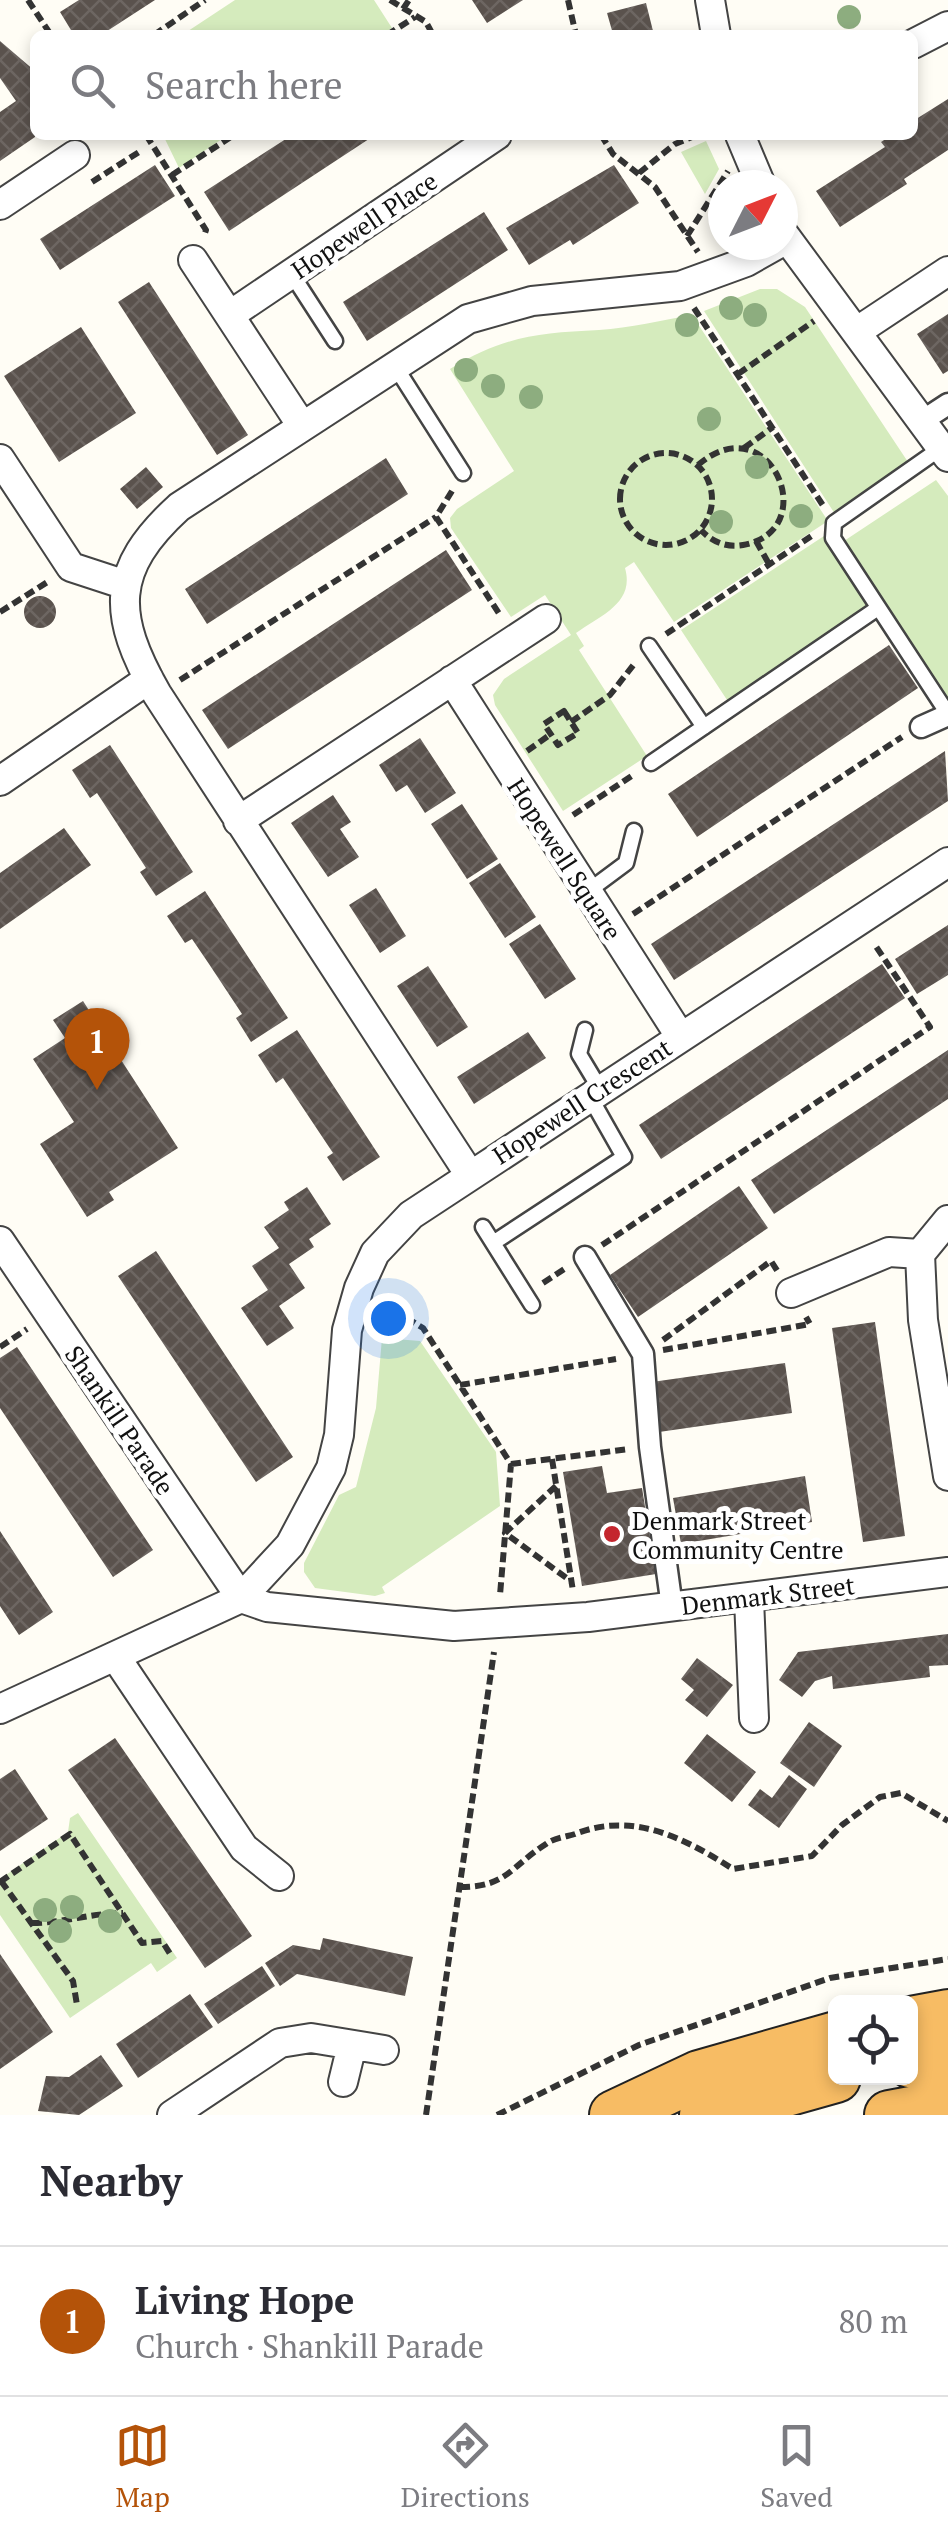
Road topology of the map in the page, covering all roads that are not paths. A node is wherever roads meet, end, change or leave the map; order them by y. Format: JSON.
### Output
{"nodes":[{"id":1,"x":710,"y":0,"type":"edge"},
{"id":2,"x":948,"y":26,"type":"edge"},
{"id":3,"x":715,"y":30,"type":"edge"},
{"id":4,"x":918,"y":41,"type":"edge"},
{"id":5,"x":490,"y":140,"type":"edge"},
{"id":6,"x":743,"y":144,"type":"edge"},
{"id":7,"x":75,"y":155,"type":"dead end"},
{"id":8,"x":754,"y":170,"type":"edge"},
{"id":9,"x":0,"y":206,"type":"edge"},
{"id":10,"x":194,"y":260,"type":"road end"},
{"id":11,"x":744,"y":260,"type":"edge"},
{"id":12,"x":798,"y":260,"type":"edge"},
{"id":13,"x":948,"y":271,"type":"edge"},
{"id":14,"x":291,"y":274,"type":"junction"},
{"id":15,"x":230,"y":314,"type":"junction"},
{"id":16,"x":856,"y":332,"type":"junction"},
{"id":17,"x":335,"y":342,"type":"dead end"},
{"id":18,"x":394,"y":366,"type":"junction"},
{"id":19,"x":948,"y":404,"type":"edge"},
{"id":20,"x":922,"y":421,"type":"junction"},
{"id":21,"x":302,"y":426,"type":"junction"},
{"id":22,"x":945,"y":452,"type":"edge"},
{"id":23,"x":0,"y":459,"type":"edge"},
{"id":24,"x":463,"y":473,"type":"road end"},
{"id":25,"x":123,"y":584,"type":"junction"},
{"id":26,"x":878,"y":608,"type":"junction"},
{"id":27,"x":546,"y":619,"type":"dead end"},
{"id":28,"x":649,"y":646,"type":"road end"},
{"id":29,"x":452,"y":680,"type":"junction"},
{"id":30,"x":153,"y":687,"type":"junction"},
{"id":31,"x":948,"y":715,"type":"edge"},
{"id":32,"x":921,"y":727,"type":"road end"},
{"id":33,"x":704,"y":728,"type":"junction"},
{"id":34,"x":651,"y":763,"type":"road end"},
{"id":35,"x":0,"y":780,"type":"edge"},
{"id":36,"x":238,"y":821,"type":"junction"},
{"id":37,"x":634,"y":831,"type":"dead end"},
{"id":38,"x":948,"y":862,"type":"edge"},
{"id":39,"x":586,"y":892,"type":"junction"},
{"id":40,"x":585,"y":1030,"type":"dead end"},
{"id":41,"x":680,"y":1036,"type":"junction"},
{"id":42,"x":595,"y":1092,"type":"junction"},
{"id":43,"x":470,"y":1174,"type":"junction"},
{"id":44,"x":948,"y":1220,"type":"edge"},
{"id":45,"x":484,"y":1227,"type":"dead end"},
{"id":46,"x":0,"y":1242,"type":"edge"},
{"id":47,"x":493,"y":1242,"type":"junction"},
{"id":48,"x":920,"y":1254,"type":"junction"},
{"id":49,"x":585,"y":1257,"type":"road end"},
{"id":50,"x":791,"y":1293,"type":"road end"},
{"id":51,"x":528,"y":1299,"type":"road end"},
{"id":52,"x":948,"y":1476,"type":"edge"},
{"id":53,"x":948,"y":1572,"type":"edge"},
{"id":54,"x":241,"y":1598,"type":"junction"},
{"id":55,"x":749,"y":1599,"type":"junction"},
{"id":56,"x":672,"y":1607,"type":"junction"},
{"id":57,"x":115,"y":1656,"type":"junction"},
{"id":58,"x":0,"y":1709,"type":"edge"},
{"id":59,"x":754,"y":1718,"type":"dead end"},
{"id":60,"x":280,"y":1876,"type":"dead end"},
{"id":61,"x":948,"y":2014,"type":"edge"},
{"id":62,"x":918,"y":2020,"type":"edge"},
{"id":63,"x":828,"y":2038,"type":"edge"},
{"id":64,"x":352,"y":2045,"type":"junction"},
{"id":65,"x":384,"y":2050,"type":"dead end"},
{"id":66,"x":948,"y":2056,"type":"edge"},
{"id":67,"x":918,"y":2062,"type":"edge"},
{"id":68,"x":828,"y":2080,"type":"edge"},
{"id":69,"x":344,"y":2082,"type":"dead end"},
{"id":70,"x":948,"y":2104,"type":"edge"},
{"id":71,"x":172,"y":2115,"type":"edge"},
{"id":72,"x":614,"y":2115,"type":"edge"},
{"id":73,"x":704,"y":2115,"type":"edge"},
{"id":74,"x":889,"y":2115,"type":"edge"}],
"edges":[{"from":1,"to":3,"type":"street"},
{"from":2,"to":4,"type":"street"},
{"from":5,"to":14,"type":"street","name":"Hopewell Place"},
{"from":6,"to":8,"type":"street"},
{"from":7,"to":9,"type":"street"},
{"from":10,"to":15,"type":"street"},
{"from":11,"to":18,"type":"street"},
{"from":12,"to":16,"type":"street"},
{"from":13,"to":16,"type":"street"},
{"from":14,"to":15,"type":"street","name":"Hopewell Place"},
{"from":14,"to":17,"type":"lane"},
{"from":15,"to":21,"type":"street"},
{"from":16,"to":20,"type":"street"},
{"from":18,"to":21,"type":"street"},
{"from":18,"to":24,"type":"lane"},
{"from":19,"to":20,"type":"street"},
{"from":20,"to":22,"type":"street"},
{"from":21,"to":25,"type":"street"},
{"from":22,"to":26,"type":"lane"},
{"from":23,"to":25,"type":"street"},
{"from":25,"to":30,"type":"street","name":"Hopewell Crescent"},
{"from":26,"to":31,"type":"lane"},
{"from":26,"to":33,"type":"lane"},
{"from":27,"to":29,"type":"street"},
{"from":28,"to":33,"type":"lane"},
{"from":29,"to":36,"type":"street"},
{"from":29,"to":39,"type":"street","name":"Hopewell Square"},
{"from":30,"to":35,"type":"street"},
{"from":30,"to":36,"type":"street","name":"Hopewell Crescent"},
{"from":31,"to":32,"type":"street"},
{"from":33,"to":34,"type":"lane"},
{"from":36,"to":43,"type":"street","name":"Hopewell Crescent"},
{"from":37,"to":39,"type":"lane"},
{"from":38,"to":41,"type":"street","name":"Hopewell Crescent"},
{"from":39,"to":41,"type":"street","name":"Hopewell Square"},
{"from":40,"to":42,"type":"lane"},
{"from":41,"to":42,"type":"street","name":"Hopewell Crescent"},
{"from":42,"to":43,"type":"street","name":"Hopewell Crescent"},
{"from":42,"to":47,"type":"lane"},
{"from":43,"to":54,"type":"street"},
{"from":44,"to":48,"type":"street"},
{"from":45,"to":47,"type":"lane"},
{"from":46,"to":54,"type":"street","name":"Shankill Parade"},
{"from":47,"to":51,"type":"lane"},
{"from":48,"to":50,"type":"street"},
{"from":48,"to":52,"type":"street"},
{"from":49,"to":56,"type":"street"},
{"from":53,"to":55,"type":"street","name":"Denmark Street"},
{"from":54,"to":56,"type":"street","name":"Denmark Street"},
{"from":54,"to":57,"type":"street"},
{"from":55,"to":56,"type":"street","name":"Denmark Street"},
{"from":55,"to":59,"type":"street"},
{"from":57,"to":58,"type":"street"},
{"from":57,"to":60,"type":"street"},
{"from":61,"to":62,"type":"highway"},
{"from":63,"to":72,"type":"highway"},
{"from":64,"to":65,"type":"street"},
{"from":64,"to":69,"type":"street"},
{"from":64,"to":71,"type":"street"},
{"from":66,"to":67,"type":"highway"},
{"from":68,"to":73,"type":"highway"},
{"from":70,"to":74,"type":"highway"}]}
